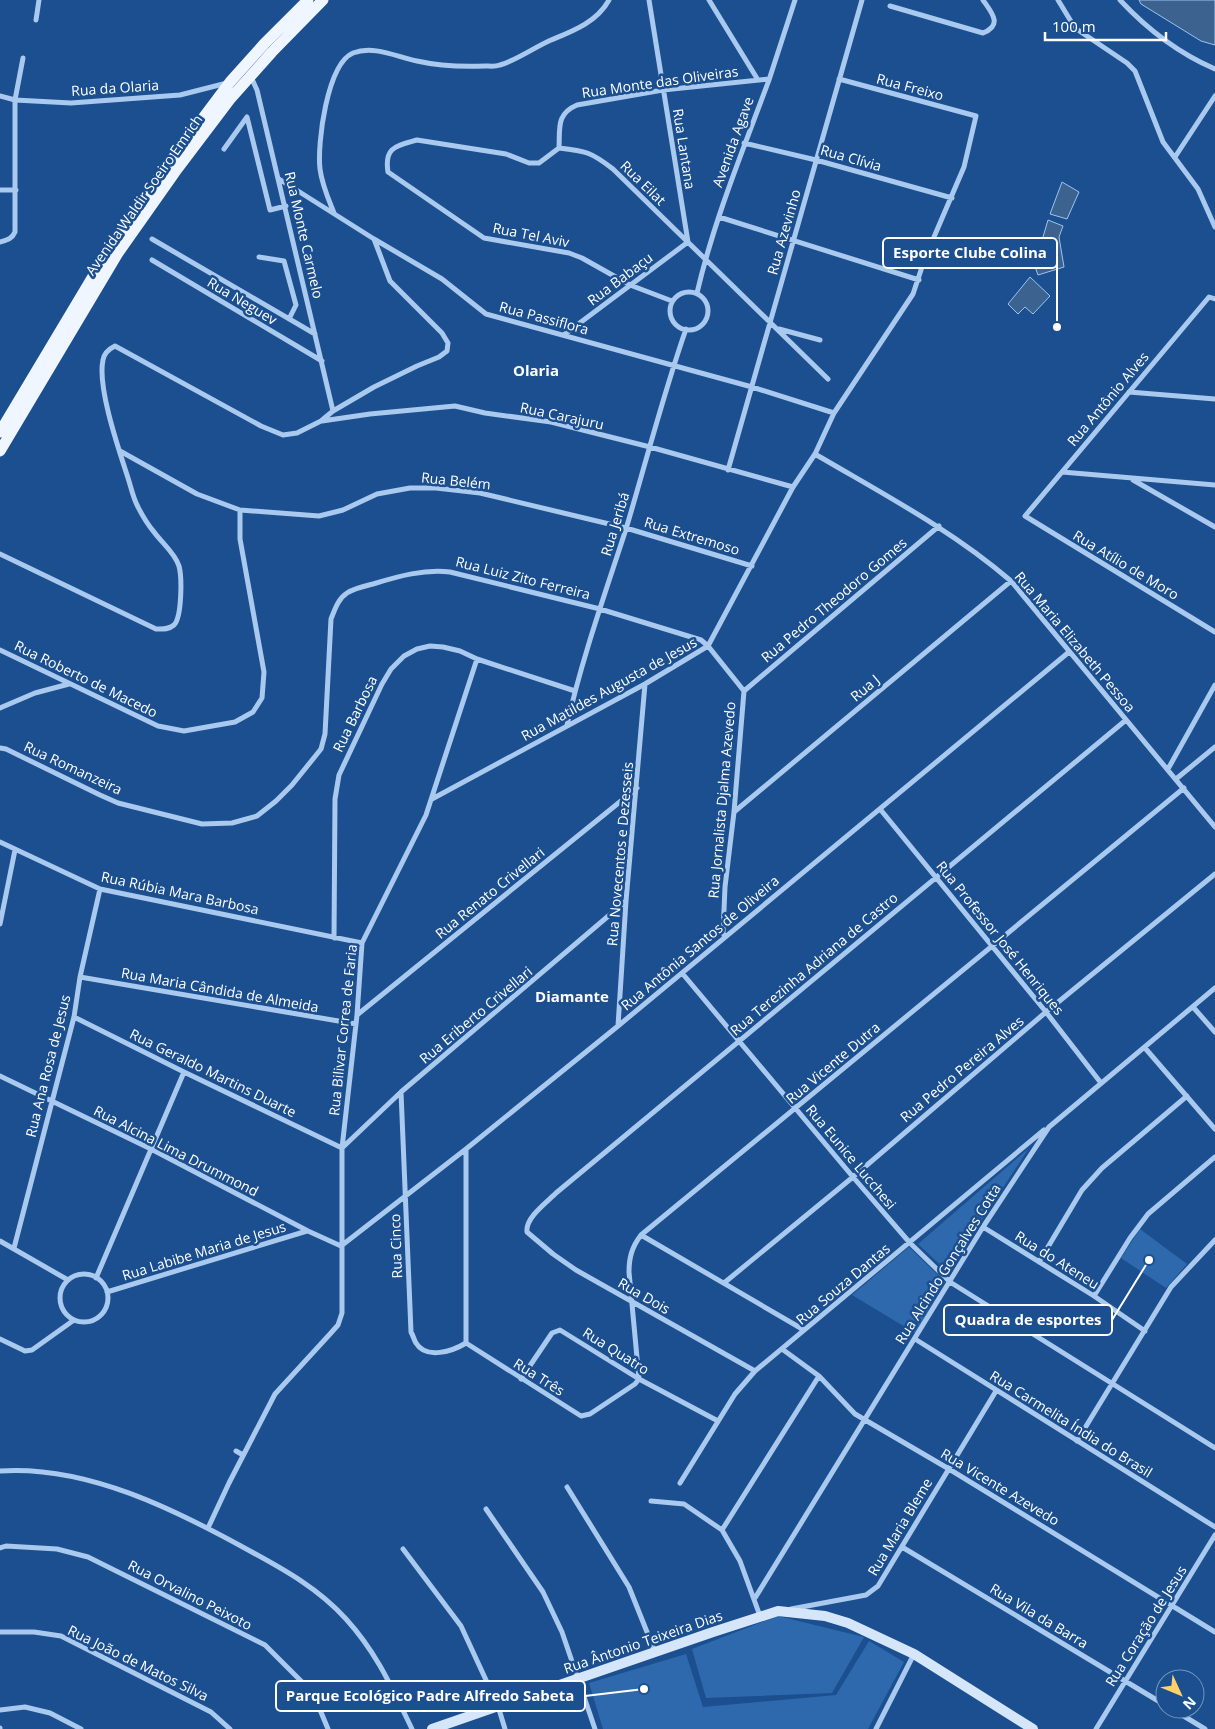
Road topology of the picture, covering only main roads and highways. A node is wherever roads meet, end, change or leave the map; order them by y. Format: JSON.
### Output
{"nodes":[{"id":1,"x":308,"y":0,"type":"edge"},
{"id":2,"x":323,"y":0,"type":"edge"},
{"id":3,"x":246,"y":73,"type":"junction"},
{"id":4,"x":0,"y":432,"type":"edge"},
{"id":5,"x":0,"y":451,"type":"edge"},
{"id":6,"x":432,"y":1729,"type":"edge"},
{"id":7,"x":1033,"y":1729,"type":"edge"}],
"edges":[{"from":1,"to":3,"type":"main road","name":"Avenida Waldir Soeiro Emrich"},
{"from":2,"to":3,"type":"main road","name":"Avenida Waldir Soeiro Emrich"},
{"from":3,"to":4,"type":"main road","name":"Avenida Waldir Soeiro Emrich"},
{"from":3,"to":5,"type":"main road","name":"Avenida Waldir Soeiro Emrich"},
{"from":6,"to":7,"type":"main road","name":"Rua Ântonio Teixeira Dias"}]}
